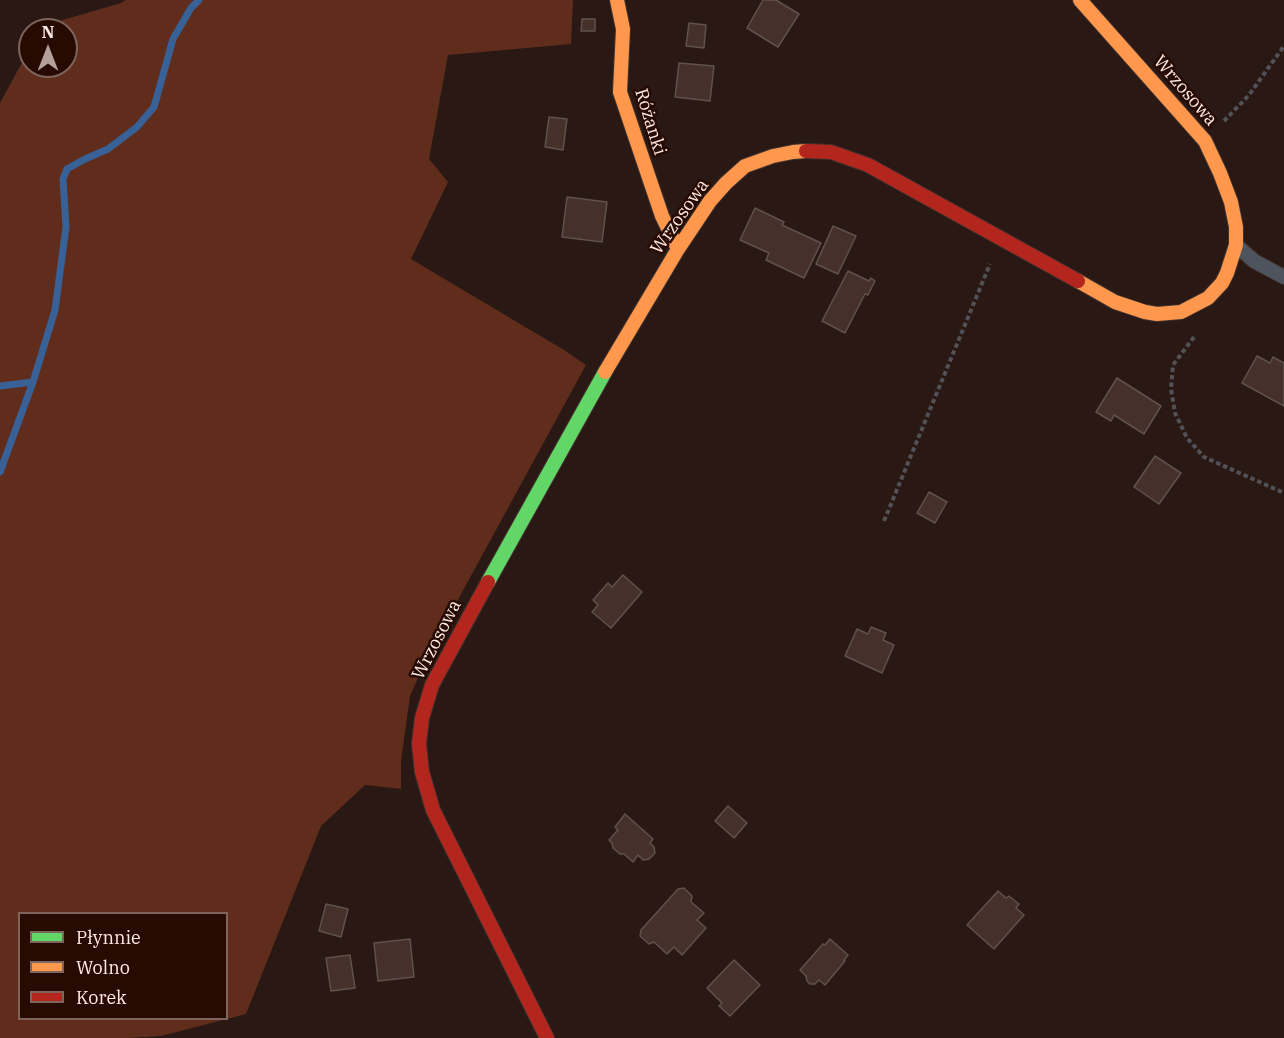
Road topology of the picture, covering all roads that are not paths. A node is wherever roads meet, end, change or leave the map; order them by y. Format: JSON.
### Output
{"nodes":[{"id":1,"x":617,"y":0,"type":"edge"},
{"id":2,"x":1080,"y":0,"type":"edge"},
{"id":3,"x":1236,"y":245,"type":"junction"},
{"id":4,"x":678,"y":249,"type":"junction"},
{"id":5,"x":1284,"y":277,"type":"edge"},
{"id":6,"x":547,"y":1038,"type":"edge"}],
"edges":[{"from":1,"to":4,"type":"street","name":"Różanki"},
{"from":2,"to":3,"type":"street","name":"Wrzosowa"},
{"from":3,"to":4,"type":"street","name":"Wrzosowa"},
{"from":3,"to":5,"type":"lane"},
{"from":4,"to":6,"type":"street","name":"Wrzosowa"}]}
